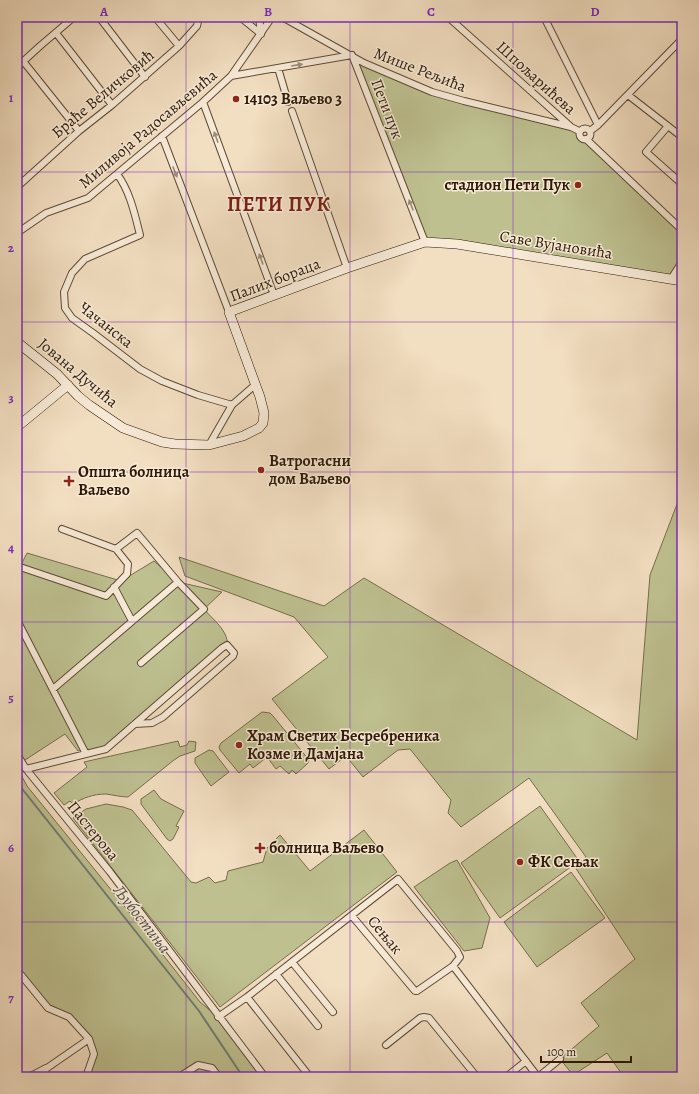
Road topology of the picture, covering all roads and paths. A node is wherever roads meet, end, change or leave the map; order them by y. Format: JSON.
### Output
{"nodes":[{"id":1,"x":74,"y":17,"type":"edge"},
{"id":2,"x":99,"y":17,"type":"edge"},
{"id":3,"x":155,"y":17,"type":"edge"},
{"id":4,"x":199,"y":17,"type":"edge"},
{"id":5,"x":240,"y":17,"type":"edge"},
{"id":6,"x":259,"y":17,"type":"edge"},
{"id":7,"x":272,"y":17,"type":"edge"},
{"id":8,"x":282,"y":17,"type":"edge"},
{"id":9,"x":448,"y":17,"type":"edge"},
{"id":10,"x":544,"y":17,"type":"edge"},
{"id":11,"x":56,"y":33,"type":"junction"},
{"id":12,"x":261,"y":34,"type":"junction"},
{"id":13,"x":682,"y":39,"type":"edge"},
{"id":14,"x":179,"y":46,"type":"junction"},
{"id":15,"x":352,"y":56,"type":"junction"},
{"id":16,"x":23,"y":61,"type":"junction"},
{"id":17,"x":17,"y":67,"type":"edge"},
{"id":18,"x":278,"y":68,"type":"junction"},
{"id":19,"x":231,"y":76,"type":"junction"},
{"id":20,"x":145,"y":77,"type":"junction"},
{"id":21,"x":628,"y":95,"type":"junction"},
{"id":22,"x":203,"y":102,"type":"junction"},
{"id":23,"x":288,"y":102,"type":"dead end"},
{"id":24,"x":112,"y":105,"type":"junction"},
{"id":25,"x":549,"y":108,"type":"junction"},
{"id":26,"x":292,"y":111,"type":"dead end"},
{"id":27,"x":541,"y":120,"type":"junction"},
{"id":28,"x":598,"y":125,"type":"junction"},
{"id":29,"x":668,"y":126,"type":"junction"},
{"id":30,"x":571,"y":127,"type":"junction"},
{"id":31,"x":79,"y":131,"type":"junction"},
{"id":32,"x":590,"y":131,"type":"junction"},
{"id":33,"x":579,"y":132,"type":"junction"},
{"id":34,"x":162,"y":136,"type":"junction"},
{"id":35,"x":682,"y":137,"type":"edge"},
{"id":36,"x":586,"y":139,"type":"junction"},
{"id":37,"x":117,"y":174,"type":"junction"},
{"id":38,"x":682,"y":184,"type":"edge"},
{"id":39,"x":17,"y":187,"type":"edge"},
{"id":40,"x":682,"y":230,"type":"edge"},
{"id":41,"x":17,"y":233,"type":"edge"},
{"id":42,"x":425,"y":242,"type":"junction"},
{"id":43,"x":682,"y":262,"type":"edge"},
{"id":44,"x":347,"y":268,"type":"junction"},
{"id":45,"x":671,"y":279,"type":"junction"},
{"id":46,"x":682,"y":281,"type":"edge"},
{"id":47,"x":274,"y":295,"type":"junction"},
{"id":48,"x":229,"y":312,"type":"junction"},
{"id":49,"x":17,"y":342,"type":"edge"},
{"id":50,"x":255,"y":384,"type":"junction"},
{"id":51,"x":68,"y":385,"type":"junction"},
{"id":52,"x":232,"y":406,"type":"junction"},
{"id":53,"x":17,"y":427,"type":"edge"},
{"id":54,"x":258,"y":428,"type":"joint"},
{"id":55,"x":209,"y":445,"type":"junction"},
{"id":56,"x":62,"y":529,"type":"dead end"},
{"id":57,"x":116,"y":549,"type":"junction"},
{"id":58,"x":17,"y":569,"type":"edge"},
{"id":59,"x":178,"y":582,"type":"junction"},
{"id":60,"x":114,"y":588,"type":"junction"},
{"id":61,"x":17,"y":620,"type":"edge"},
{"id":62,"x":132,"y":621,"type":"junction"},
{"id":63,"x":141,"y":663,"type":"dead end"},
{"id":64,"x":53,"y":689,"type":"junction"},
{"id":65,"x":135,"y":724,"type":"junction"},
{"id":66,"x":17,"y":754,"type":"edge"},
{"id":67,"x":86,"y":754,"type":"junction"},
{"id":68,"x":26,"y":769,"type":"junction"},
{"id":69,"x":352,"y":916,"type":"junction"},
{"id":70,"x":292,"y":962,"type":"junction"},
{"id":71,"x":453,"y":966,"type":"junction"},
{"id":72,"x":17,"y":970,"type":"edge"},
{"id":73,"x":276,"y":974,"type":"junction"},
{"id":74,"x":247,"y":997,"type":"junction"},
{"id":75,"x":333,"y":1012,"type":"dead end"},
{"id":76,"x":218,"y":1017,"type":"junction"},
{"id":77,"x":318,"y":1026,"type":"dead end"},
{"id":78,"x":89,"y":1039,"type":"junction"},
{"id":79,"x":386,"y":1045,"type":"dead end"},
{"id":80,"x":560,"y":1059,"type":"dead end"},
{"id":81,"x":526,"y":1061,"type":"junction"},
{"id":82,"x":47,"y":1068,"type":"junction"},
{"id":83,"x":29,"y":1077,"type":"edge"},
{"id":84,"x":39,"y":1077,"type":"edge"},
{"id":85,"x":86,"y":1077,"type":"edge"},
{"id":86,"x":179,"y":1077,"type":"edge"},
{"id":87,"x":220,"y":1077,"type":"edge"},
{"id":88,"x":264,"y":1077,"type":"edge"},
{"id":89,"x":310,"y":1077,"type":"edge"},
{"id":90,"x":477,"y":1077,"type":"edge"},
{"id":91,"x":506,"y":1077,"type":"edge"},
{"id":92,"x":538,"y":1077,"type":"edge"}],
"edges":[{"from":1,"to":11,"type":"street"},
{"from":2,"to":20,"type":"street"},
{"from":3,"to":14,"type":"street"},
{"from":4,"to":14,"type":"street","name":"Браће Величковић"},
{"from":5,"to":12,"type":"street"},
{"from":6,"to":12,"type":"street"},
{"from":7,"to":12,"type":"street","name":"Миливоја Радосављевића"},
{"from":8,"to":15,"type":"street","name":"Мише Рељића"},
{"from":9,"to":25,"type":"street","name":"Шпољарићева"},
{"from":10,"to":28,"type":"street"},
{"from":11,"to":16,"type":"street"},
{"from":11,"to":24,"type":"street"},
{"from":12,"to":19,"type":"street","name":"Миливоја Радосављевића"},
{"from":13,"to":21,"type":"street"},
{"from":14,"to":20,"type":"street","name":"Браће Величковић"},
{"from":18,"to":15,"type":"street","one_way":true},
{"from":15,"to":27,"type":"street","name":"Мише Рељића"},
{"from":42,"to":15,"type":"street","name":"Пети пук","one_way":true},
{"from":16,"to":17,"type":"street"},
{"from":16,"to":31,"type":"street"},
{"from":18,"to":19,"type":"street"},
{"from":18,"to":23,"type":"street"},
{"from":19,"to":22,"type":"street","name":"Миливоја Радосављевића"},
{"from":20,"to":24,"type":"street","name":"Браће Величковић"},
{"from":21,"to":28,"type":"street"},
{"from":21,"to":29,"type":"street"},
{"from":22,"to":34,"type":"street","name":"Миливоја Радосављевића"},
{"from":47,"to":22,"type":"street","one_way":true},
{"from":24,"to":31,"type":"street","name":"Браће Величковић"},
{"from":25,"to":27,"type":"street"},
{"from":25,"to":30,"type":"street","name":"Шпољарићева"},
{"from":26,"to":44,"type":"street"},
{"from":27,"to":30,"type":"street","name":"Мише Рељића"},
{"from":28,"to":32,"type":"street"},
{"from":29,"to":35,"type":"street"},
{"from":29,"to":38,"type":"street"},
{"from":30,"to":33,"type":"street","name":"Мише Рељића"},
{"from":31,"to":39,"type":"street","name":"Браће Величковић"},
{"from":32,"to":33,"type":"street"},
{"from":32,"to":36,"type":"street"},
{"from":33,"to":36,"type":"street"},
{"from":34,"to":37,"type":"street","name":"Миливоја Радосављевића"},
{"from":34,"to":48,"type":"street","one_way":true},
{"from":36,"to":40,"type":"street"},
{"from":37,"to":41,"type":"street","name":"Миливоја Радосављевића"},
{"from":37,"to":52,"type":"street","name":"Чачанска"},
{"from":42,"to":44,"type":"street","name":"Палих бораца"},
{"from":42,"to":45,"type":"street","name":"Саве Вујановића"},
{"from":43,"to":45,"type":"street"},
{"from":44,"to":47,"type":"street","name":"Палих бораца"},
{"from":45,"to":46,"type":"street","name":"Саве Вујановића"},
{"from":47,"to":48,"type":"street","name":"Палих бораца"},
{"from":48,"to":50,"type":"street","name":"Палих бораца"},
{"from":49,"to":51,"type":"street","name":"Јована Дучића"},
{"from":50,"to":52,"type":"street"},
{"from":50,"to":54,"type":"street","name":"Палих бораца"},
{"from":51,"to":53,"type":"street"},
{"from":51,"to":55,"type":"street","name":"Јована Дучића"},
{"from":52,"to":55,"type":"street"},
{"from":54,"to":55,"type":"street","name":"Јована Дучића"},
{"from":56,"to":57,"type":"street"},
{"from":57,"to":59,"type":"street"},
{"from":57,"to":60,"type":"street"},
{"from":58,"to":60,"type":"street"},
{"from":59,"to":62,"type":"street"},
{"from":59,"to":63,"type":"street"},
{"from":60,"to":62,"type":"street"},
{"from":61,"to":64,"type":"street"},
{"from":62,"to":64,"type":"street"},
{"from":64,"to":67,"type":"street"},
{"from":65,"to":65,"type":"street"},
{"from":65,"to":67,"type":"street"},
{"from":66,"to":68,"type":"street","name":"Пастерова"},
{"from":67,"to":68,"type":"street"},
{"from":68,"to":76,"type":"street","name":"Пастерова"},
{"from":69,"to":70,"type":"street"},
{"from":69,"to":71,"type":"street","name":"Сењак"},
{"from":69,"to":71,"type":"street","name":"Сењак"},
{"from":70,"to":73,"type":"street"},
{"from":70,"to":75,"type":"street"},
{"from":71,"to":81,"type":"street"},
{"from":72,"to":78,"type":"street"},
{"from":73,"to":74,"type":"street"},
{"from":73,"to":77,"type":"street"},
{"from":74,"to":76,"type":"street"},
{"from":74,"to":89,"type":"street"},
{"from":76,"to":88,"type":"street","name":"Пастерова"},
{"from":78,"to":82,"type":"street"},
{"from":78,"to":85,"type":"street"},
{"from":79,"to":90,"type":"street"},
{"from":80,"to":92,"type":"street"},
{"from":81,"to":91,"type":"street"},
{"from":81,"to":92,"type":"street"},
{"from":82,"to":83,"type":"street"},
{"from":82,"to":84,"type":"street"},
{"from":86,"to":87,"type":"street"}]}
